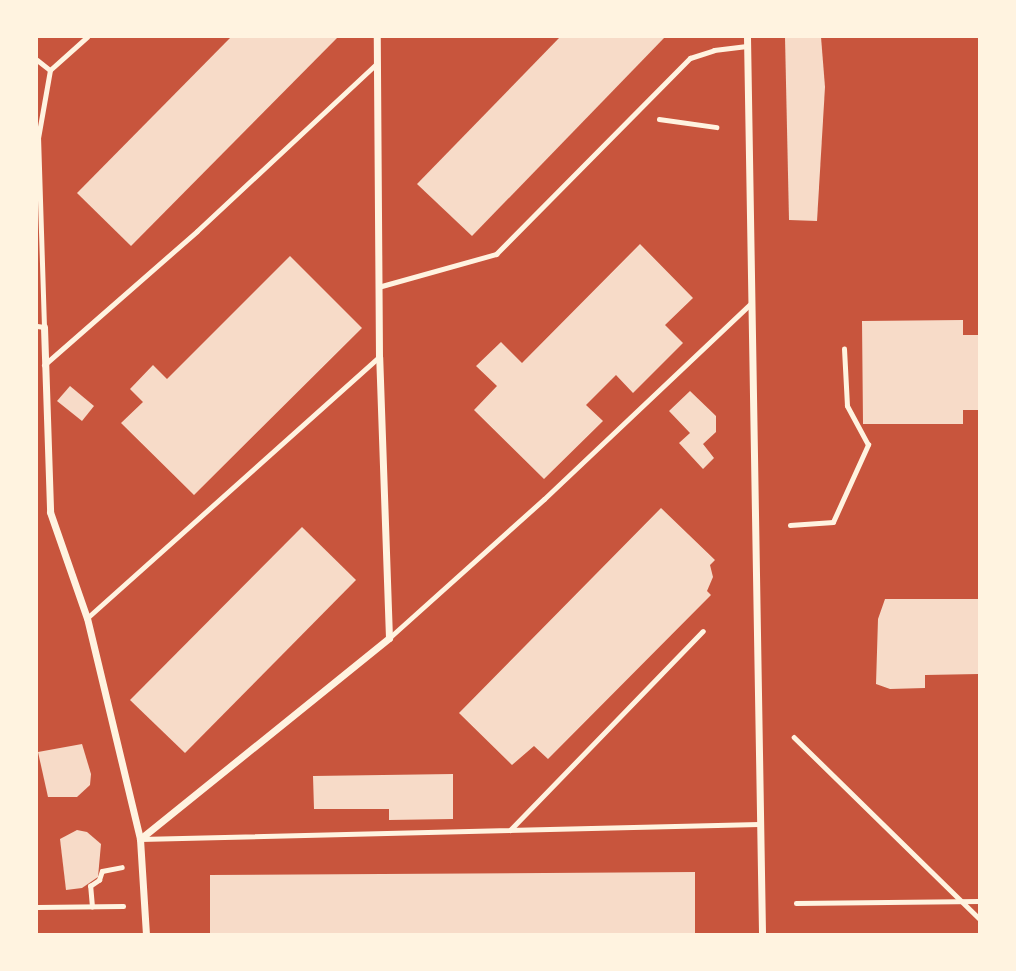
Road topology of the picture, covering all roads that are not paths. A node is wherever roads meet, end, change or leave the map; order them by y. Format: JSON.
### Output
{"nodes":[{"id":1,"x":87,"y":37,"type":"edge"},
{"id":2,"x":377,"y":37,"type":"edge"},
{"id":3,"x":747,"y":37,"type":"edge"},
{"id":4,"x":747,"y":46,"type":"junction"},
{"id":5,"x":37,"y":60,"type":"edge"},
{"id":6,"x":377,"y":63,"type":"junction"},
{"id":7,"x":50,"y":70,"type":"junction"},
{"id":8,"x":378,"y":287,"type":"junction"},
{"id":9,"x":751,"y":303,"type":"junction"},
{"id":10,"x":40,"y":326,"type":"edge"},
{"id":11,"x":379,"y":357,"type":"junction"},
{"id":12,"x":44,"y":365,"type":"junction"},
{"id":13,"x":87,"y":618,"type":"junction"},
{"id":14,"x":703,"y":631,"type":"dead end"},
{"id":15,"x":389,"y":638,"type":"junction"},
{"id":16,"x":758,"y":824,"type":"junction"},
{"id":17,"x":510,"y":830,"type":"junction"},
{"id":18,"x":140,"y":839,"type":"junction"},
{"id":19,"x":146,"y":934,"type":"edge"},
{"id":20,"x":762,"y":934,"type":"edge"}],
"edges":[{"from":1,"to":7,"type":"lane"},
{"from":2,"to":6,"type":"street"},
{"from":3,"to":4,"type":"street"},
{"from":4,"to":8,"type":"lane"},
{"from":4,"to":9,"type":"street"},
{"from":5,"to":7,"type":"lane"},
{"from":6,"to":8,"type":"street"},
{"from":6,"to":12,"type":"lane"},
{"from":7,"to":10,"type":"lane"},
{"from":8,"to":11,"type":"street"},
{"from":9,"to":15,"type":"lane"},
{"from":9,"to":16,"type":"street"},
{"from":10,"to":12,"type":"street"},
{"from":11,"to":13,"type":"lane"},
{"from":11,"to":15,"type":"street"},
{"from":12,"to":13,"type":"street"},
{"from":13,"to":18,"type":"street"},
{"from":14,"to":17,"type":"lane"},
{"from":15,"to":18,"type":"street"},
{"from":16,"to":17,"type":"lane"},
{"from":16,"to":20,"type":"street"},
{"from":17,"to":18,"type":"lane"},
{"from":18,"to":19,"type":"street"}]}
